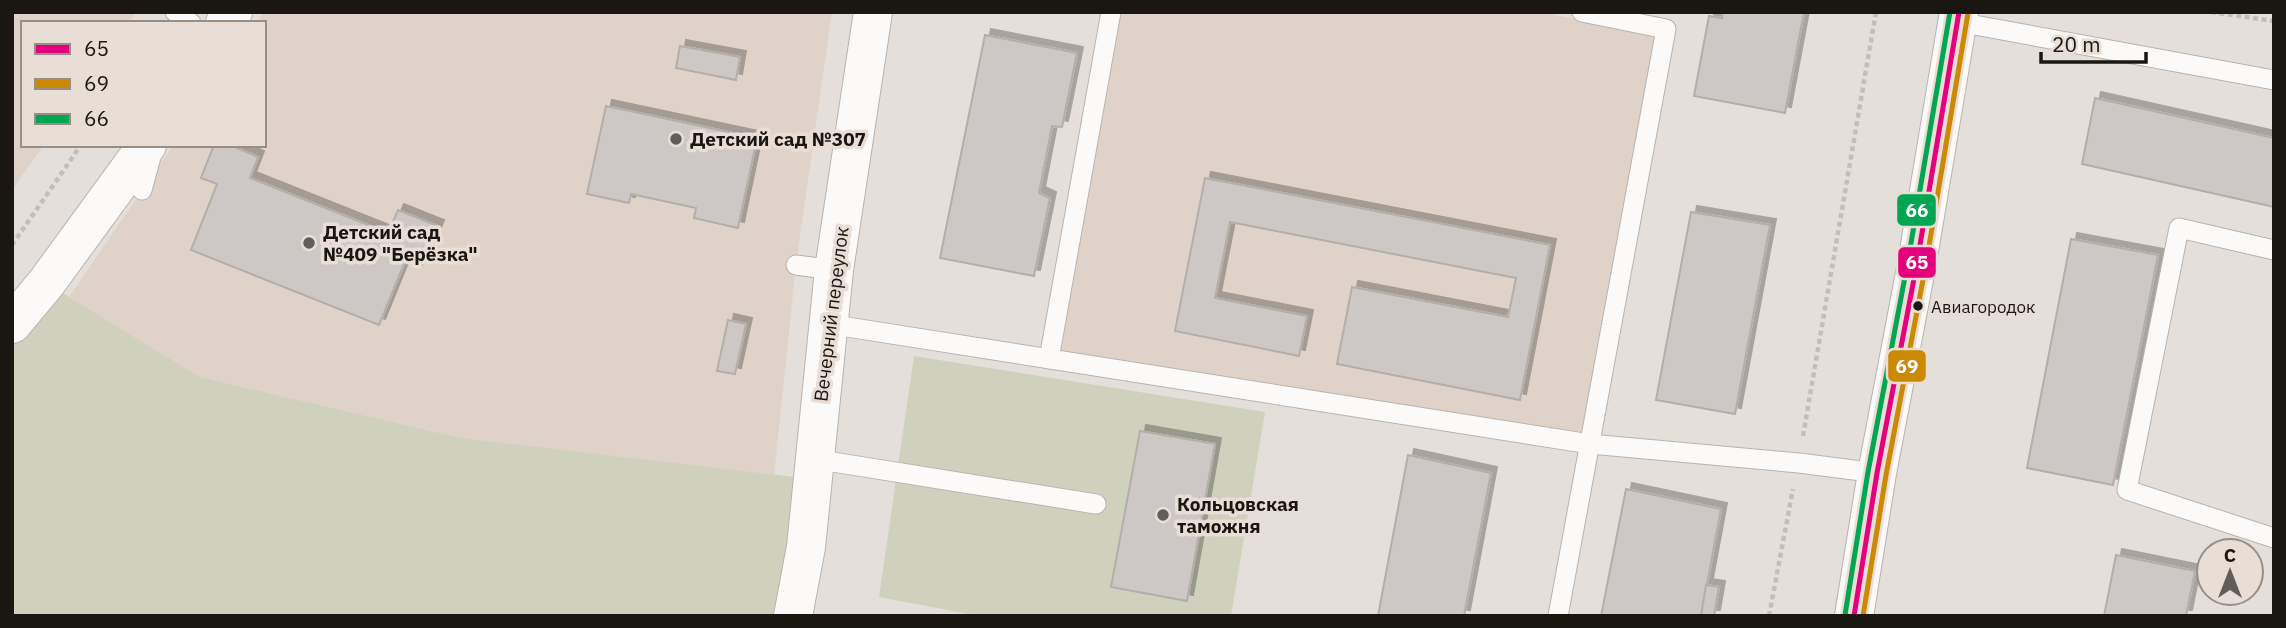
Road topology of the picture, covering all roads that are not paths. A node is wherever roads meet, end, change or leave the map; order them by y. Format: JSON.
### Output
{"nodes":[{"id":1,"x":873,"y":12,"type":"edge"},
{"id":2,"x":1111,"y":12,"type":"edge"},
{"id":3,"x":1582,"y":12,"type":"edge"},
{"id":4,"x":1959,"y":17,"type":"edge"},
{"id":5,"x":2274,"y":80,"type":"edge"},
{"id":6,"x":146,"y":147,"type":"edge"},
{"id":7,"x":153,"y":147,"type":"edge"},
{"id":8,"x":142,"y":190,"type":"dead end"},
{"id":9,"x":2274,"y":250,"type":"edge"},
{"id":10,"x":796,"y":265,"type":"dead end"},
{"id":11,"x":834,"y":270,"type":"junction"},
{"id":12,"x":12,"y":324,"type":"edge"},
{"id":13,"x":828,"y":324,"type":"junction"},
{"id":14,"x":1049,"y":359,"type":"junction"},
{"id":15,"x":1590,"y":443,"type":"junction"},
{"id":16,"x":814,"y":459,"type":"junction"},
{"id":17,"x":1877,"y":473,"type":"junction"},
{"id":18,"x":1096,"y":504,"type":"dead end"},
{"id":19,"x":2274,"y":538,"type":"edge"},
{"id":20,"x":799,"y":615,"type":"edge"},
{"id":21,"x":1558,"y":616,"type":"edge"},
{"id":22,"x":1854,"y":616,"type":"edge"}],
"edges":[{"from":1,"to":11,"type":"street","name":"Вечерний переулок"},
{"from":2,"to":14,"type":"lane"},
{"from":3,"to":15,"type":"lane"},
{"from":4,"to":5,"type":"lane"},
{"from":4,"to":17,"type":"street"},
{"from":6,"to":12,"type":"street"},
{"from":7,"to":8,"type":"lane"},
{"from":9,"to":19,"type":"lane"},
{"from":10,"to":11,"type":"lane"},
{"from":11,"to":13,"type":"street","name":"Вечерний переулок"},
{"from":13,"to":14,"type":"lane"},
{"from":13,"to":16,"type":"street","name":"Вечерний переулок"},
{"from":14,"to":15,"type":"lane"},
{"from":15,"to":17,"type":"lane"},
{"from":15,"to":21,"type":"lane"},
{"from":16,"to":18,"type":"lane"},
{"from":16,"to":20,"type":"street","name":"Вечерний переулок"},
{"from":17,"to":22,"type":"street"}]}
